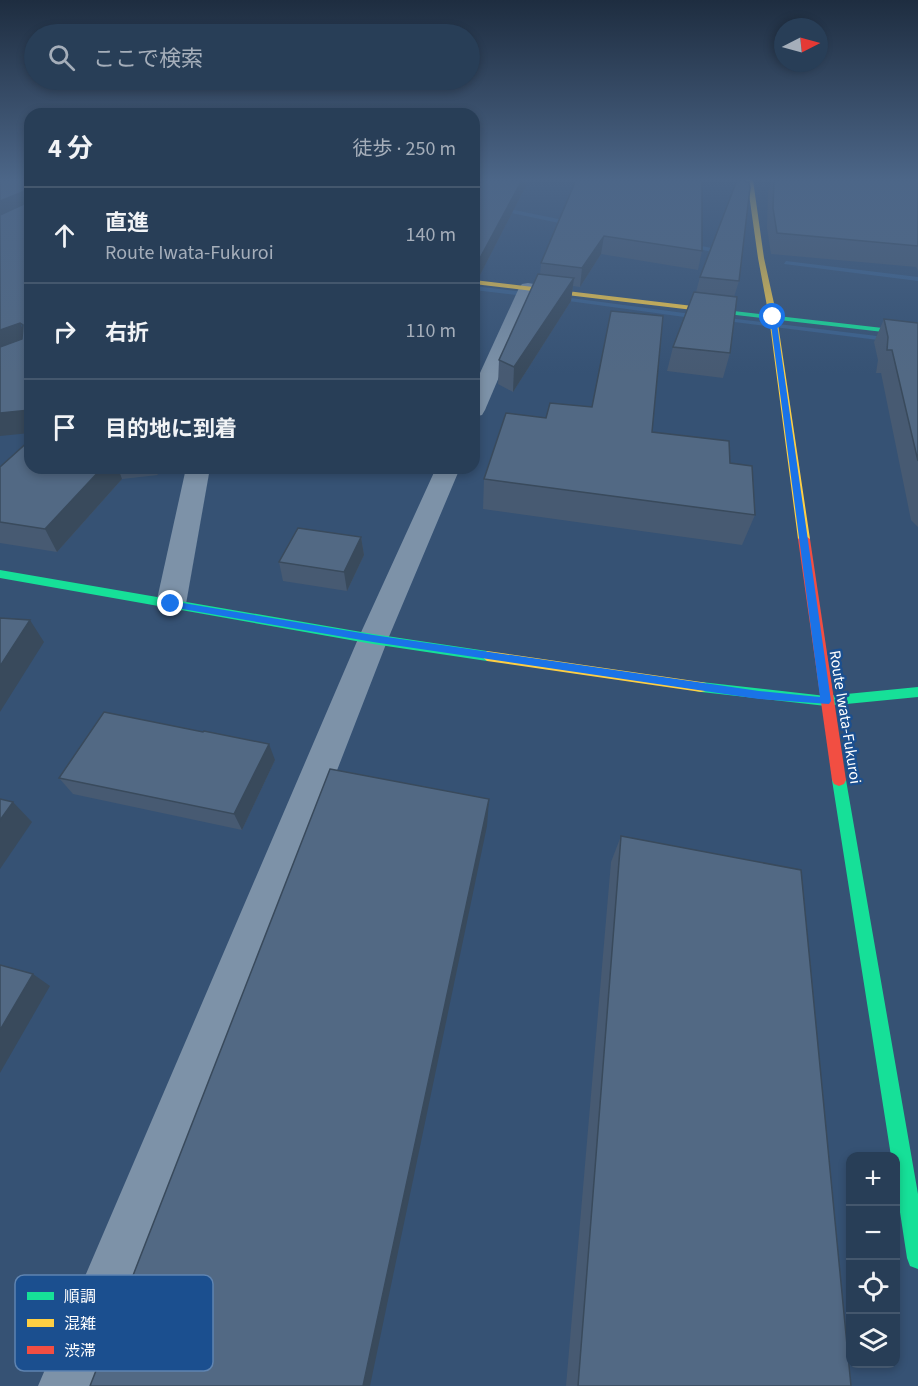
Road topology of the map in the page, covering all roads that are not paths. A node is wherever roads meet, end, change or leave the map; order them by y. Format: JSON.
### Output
{"nodes":[{"id":1,"x":759,"y":245,"type":"edge"},
{"id":2,"x":480,"y":283,"type":"edge"},
{"id":3,"x":528,"y":288,"type":"junction"},
{"id":4,"x":773,"y":317,"type":"junction"},
{"id":5,"x":918,"y":334,"type":"edge"},
{"id":6,"x":480,"y":396,"type":"edge"},
{"id":7,"x":197,"y":474,"type":"edge"},
{"id":8,"x":445,"y":474,"type":"edge"},
{"id":9,"x":0,"y":574,"type":"edge"},
{"id":10,"x":171,"y":604,"type":"junction"},
{"id":11,"x":373,"y":639,"type":"junction"},
{"id":12,"x":918,"y":692,"type":"edge"},
{"id":13,"x":826,"y":701,"type":"junction"},
{"id":14,"x":910,"y":1158,"type":"edge"},
{"id":15,"x":918,"y":1258,"type":"edge"},
{"id":16,"x":113,"y":1275,"type":"edge"},
{"id":17,"x":74,"y":1371,"type":"edge"},
{"id":18,"x":68,"y":1386,"type":"edge"}],
"edges":[{"from":1,"to":4,"type":"main road","name":"Route Iwata-Fukuroi"},
{"from":2,"to":3,"type":"main road"},
{"from":3,"to":4,"type":"main road"},
{"from":3,"to":6,"type":"street"},
{"from":4,"to":5,"type":"main road"},
{"from":4,"to":13,"type":"main road","name":"Route Iwata-Fukuroi"},
{"from":7,"to":10,"type":"street"},
{"from":8,"to":11,"type":"street"},
{"from":9,"to":10,"type":"main road"},
{"from":10,"to":11,"type":"main road"},
{"from":11,"to":13,"type":"main road"},
{"from":11,"to":16,"type":"street"},
{"from":12,"to":13,"type":"main road"},
{"from":13,"to":14,"type":"main road","name":"Route Iwata-Fukuroi"},
{"from":14,"to":15,"type":"main road","name":"Route Iwata-Fukuroi"},
{"from":17,"to":18,"type":"street"}]}
